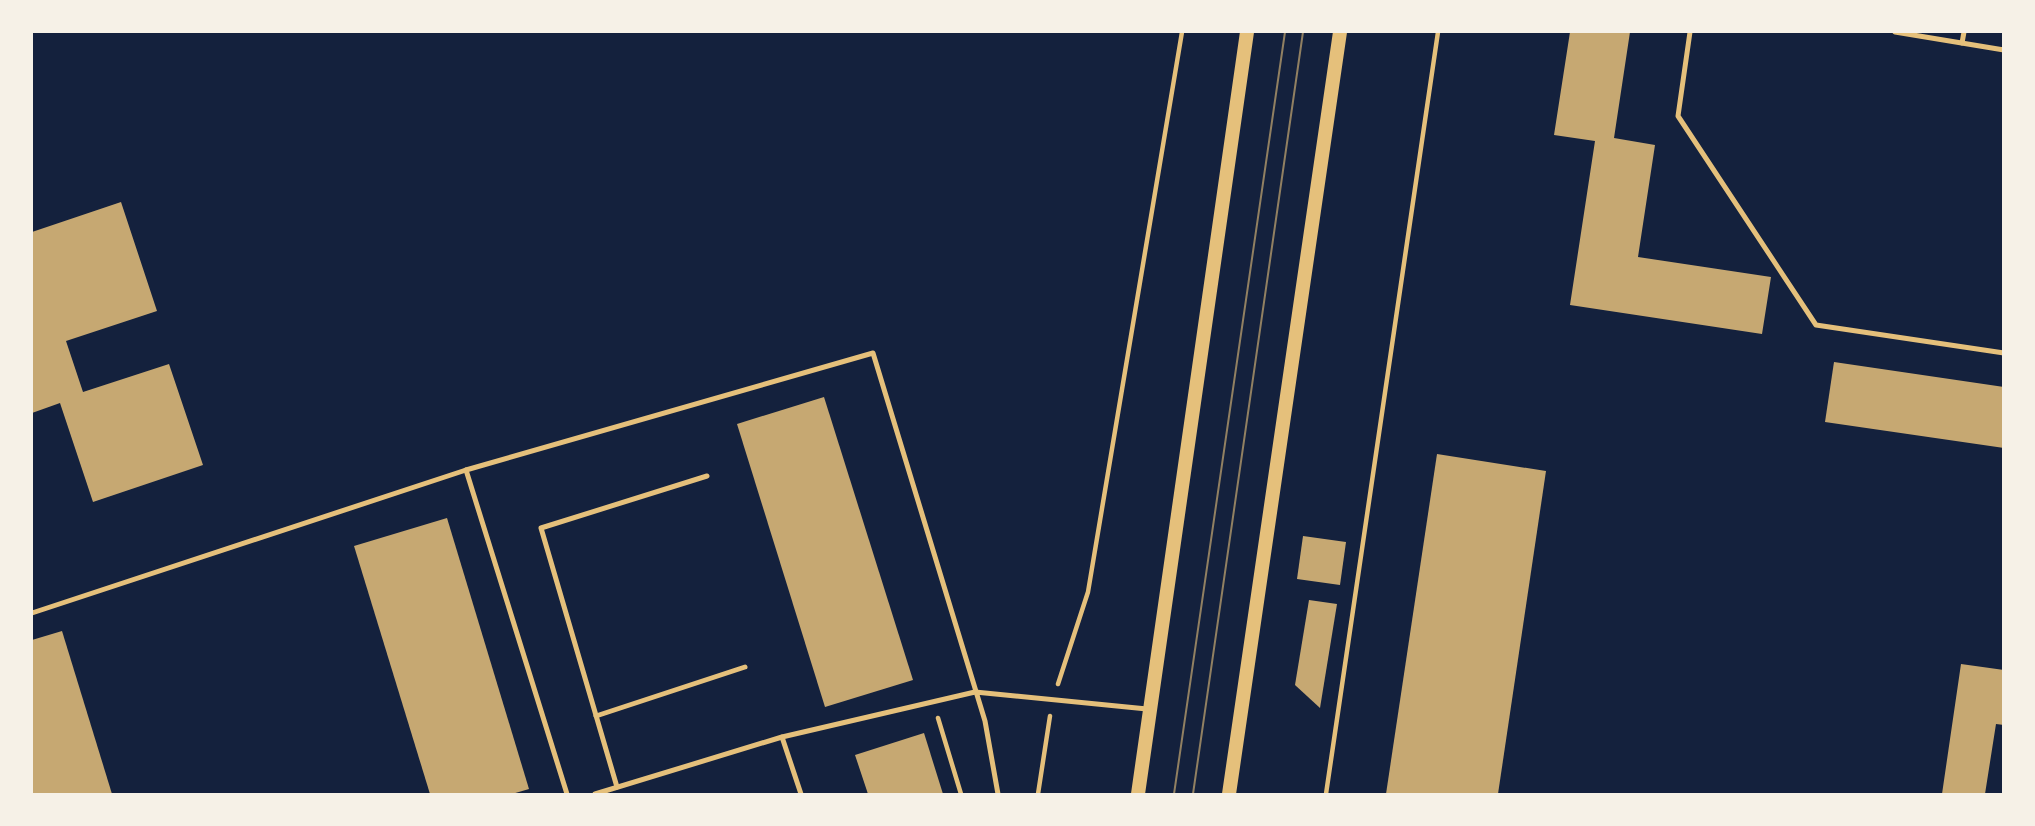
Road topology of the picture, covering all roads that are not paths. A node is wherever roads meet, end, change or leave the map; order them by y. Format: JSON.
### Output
{"nodes":[{"id":1,"x":1247,"y":32,"type":"edge"},
{"id":2,"x":1340,"y":32,"type":"edge"},
{"id":3,"x":1690,"y":32,"type":"edge"},
{"id":4,"x":1895,"y":32,"type":"edge"},
{"id":5,"x":1964,"y":32,"type":"edge"},
{"id":6,"x":1962,"y":43,"type":"junction"},
{"id":7,"x":2004,"y":50,"type":"edge"},
{"id":8,"x":2004,"y":354,"type":"edge"},
{"id":9,"x":466,"y":470,"type":"junction"},
{"id":10,"x":707,"y":476,"type":"dead end"},
{"id":11,"x":32,"y":612,"type":"edge"},
{"id":12,"x":745,"y":667,"type":"dead end"},
{"id":13,"x":975,"y":692,"type":"junction"},
{"id":14,"x":1150,"y":709,"type":"junction"},
{"id":15,"x":596,"y":716,"type":"junction"},
{"id":16,"x":782,"y":737,"type":"junction"},
{"id":17,"x":617,"y":787,"type":"junction"},
{"id":18,"x":567,"y":794,"type":"edge"},
{"id":19,"x":595,"y":794,"type":"edge"},
{"id":20,"x":801,"y":794,"type":"edge"},
{"id":21,"x":998,"y":794,"type":"edge"},
{"id":22,"x":1138,"y":794,"type":"edge"},
{"id":23,"x":1229,"y":794,"type":"edge"}],
"edges":[{"from":1,"to":14,"type":"main road"},
{"from":2,"to":23,"type":"main road"},
{"from":3,"to":8,"type":"lane"},
{"from":4,"to":6,"type":"lane"},
{"from":5,"to":6,"type":"lane"},
{"from":6,"to":7,"type":"lane"},
{"from":9,"to":11,"type":"lane"},
{"from":9,"to":13,"type":"lane"},
{"from":9,"to":18,"type":"lane"},
{"from":10,"to":15,"type":"lane"},
{"from":12,"to":15,"type":"lane"},
{"from":13,"to":14,"type":"lane"},
{"from":13,"to":16,"type":"lane"},
{"from":13,"to":21,"type":"lane"},
{"from":14,"to":22,"type":"main road"},
{"from":15,"to":17,"type":"lane"},
{"from":16,"to":17,"type":"lane"},
{"from":16,"to":20,"type":"lane"},
{"from":17,"to":19,"type":"lane"}]}
